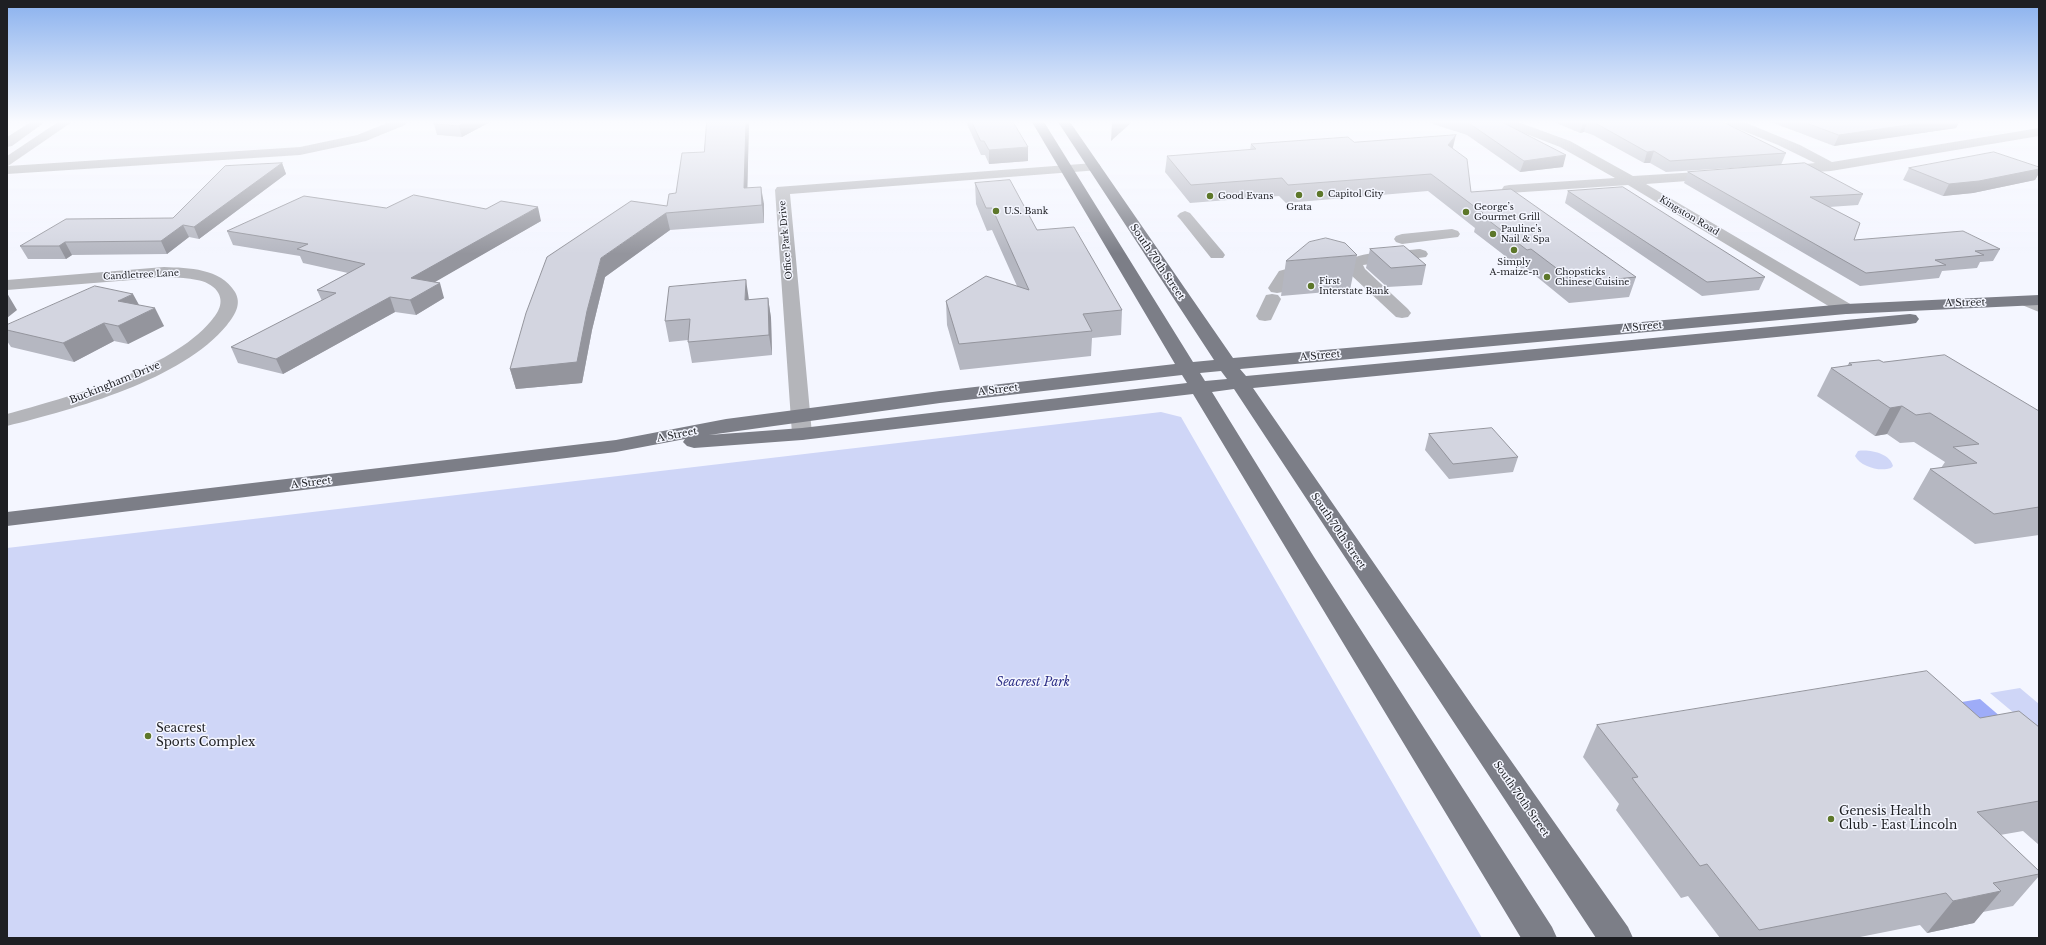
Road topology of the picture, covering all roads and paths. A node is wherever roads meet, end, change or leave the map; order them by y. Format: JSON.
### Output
{"nodes":[{"id":1,"x":64,"y":166,"type":"edge"},
{"id":2,"x":1065,"y":166,"type":"edge"},
{"id":3,"x":1606,"y":166,"type":"edge"},
{"id":4,"x":1836,"y":166,"type":"edge"},
{"id":5,"x":1094,"y":167,"type":"joint"},
{"id":6,"x":1831,"y":167,"type":"joint"},
{"id":7,"x":1067,"y":169,"type":"junction"},
{"id":8,"x":7,"y":170,"type":"edge"},
{"id":9,"x":1769,"y":171,"type":"edge"},
{"id":10,"x":1730,"y":174,"type":"edge"},
{"id":11,"x":1630,"y":180,"type":"junction"},
{"id":12,"x":1509,"y":189,"type":"edge"},
{"id":13,"x":1184,"y":216,"type":"dead end"},
{"id":14,"x":1452,"y":234,"type":"dead end"},
{"id":15,"x":1402,"y":239,"type":"dead end"},
{"id":16,"x":1420,"y":254,"type":"dead end"},
{"id":17,"x":1217,"y":255,"type":"dead end"},
{"id":18,"x":7,"y":285,"type":"edge"},
{"id":19,"x":2035,"y":303,"type":"edge"},
{"id":20,"x":1846,"y":310,"type":"junction"},
{"id":21,"x":1265,"y":316,"type":"dead end"},
{"id":22,"x":215,"y":329,"type":"joint"},
{"id":23,"x":1233,"y":374,"type":"junction"},
{"id":24,"x":1193,"y":378,"type":"junction"},
{"id":25,"x":7,"y":420,"type":"edge"},
{"id":26,"x":801,"y":424,"type":"junction"},
{"id":27,"x":7,"y":519,"type":"edge"},
{"id":28,"x":1540,"y":938,"type":"edge"},
{"id":29,"x":1616,"y":938,"type":"edge"}],
"edges":[{"from":1,"to":8,"type":"street"},
{"from":2,"to":7,"type":"main road"},
{"from":3,"to":11,"type":"street","name":"Kingston Road"},
{"from":4,"to":6,"type":"street"},
{"from":5,"to":7,"type":"street","name":"Office Park Drive"},
{"from":5,"to":23,"type":"main road","name":"South 70th Street"},
{"from":6,"to":9,"type":"street"},
{"from":7,"to":24,"type":"main road"},
{"from":7,"to":26,"type":"street","name":"Office Park Drive"},
{"from":10,"to":11,"type":"street"},
{"from":11,"to":12,"type":"street"},
{"from":11,"to":20,"type":"street","name":"Kingston Road"},
{"from":13,"to":17,"type":"street"},
{"from":14,"to":15,"type":"street"},
{"from":16,"to":21,"type":"street"},
{"from":18,"to":22,"type":"street","name":"Candletree Lane"},
{"from":19,"to":20,"type":"main road","name":"A Street"},
{"from":19,"to":23,"type":"main road","name":"A Street"},
{"from":20,"to":23,"type":"main road","name":"A Street"},
{"from":22,"to":25,"type":"street","name":"Buckingham Drive"},
{"from":23,"to":24,"type":"main road","name":"A Street"},
{"from":23,"to":29,"type":"main road","name":"South 70th Street"},
{"from":24,"to":26,"type":"main road","name":"A Street"},
{"from":24,"to":28,"type":"main road"},
{"from":26,"to":27,"type":"main road","name":"A Street"}]}
